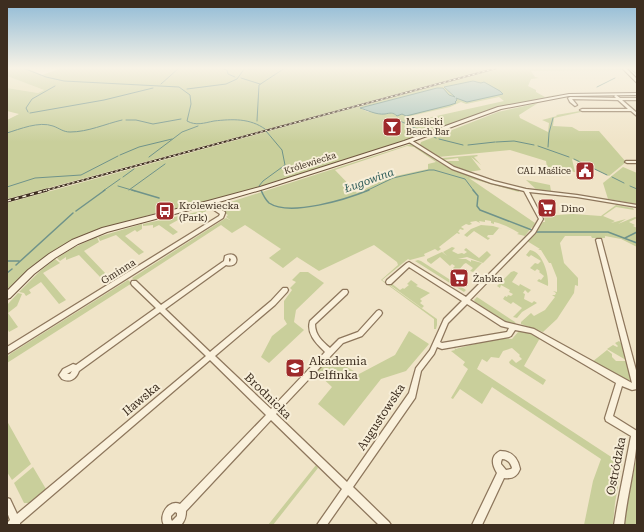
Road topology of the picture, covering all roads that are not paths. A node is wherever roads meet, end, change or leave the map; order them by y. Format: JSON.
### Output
{"nodes":[{"id":1,"x":613,"y":94,"type":"junction"},
{"id":2,"x":637,"y":94,"type":"edge"},
{"id":3,"x":619,"y":99,"type":"junction"},
{"id":4,"x":637,"y":99,"type":"edge"},
{"id":5,"x":575,"y":105,"type":"dead end"},
{"id":6,"x":582,"y":110,"type":"dead end"},
{"id":7,"x":632,"y":110,"type":"junction"},
{"id":8,"x":637,"y":115,"type":"edge"},
{"id":9,"x":410,"y":141,"type":"junction"},
{"id":10,"x":627,"y":162,"type":"dead end"},
{"id":11,"x":637,"y":162,"type":"edge"},
{"id":12,"x":526,"y":190,"type":"junction"},
{"id":13,"x":210,"y":203,"type":"junction"},
{"id":14,"x":637,"y":206,"type":"edge"},
{"id":15,"x":599,"y":240,"type":"dead end"},
{"id":16,"x":226,"y":262,"type":"dead end"},
{"id":17,"x":388,"y":282,"type":"dead end"},
{"id":18,"x":134,"y":283,"type":"dead end"},
{"id":19,"x":285,"y":290,"type":"dead end"},
{"id":20,"x":345,"y":292,"type":"dead end"},
{"id":21,"x":7,"y":296,"type":"edge"},
{"id":22,"x":465,"y":300,"type":"junction"},
{"id":23,"x":161,"y":309,"type":"junction"},
{"id":24,"x":380,"y":313,"type":"dead end"},
{"id":25,"x":512,"y":327,"type":"junction"},
{"id":26,"x":436,"y":344,"type":"junction"},
{"id":27,"x":7,"y":351,"type":"edge"},
{"id":28,"x":330,"y":352,"type":"junction"},
{"id":29,"x":210,"y":356,"type":"junction"},
{"id":30,"x":76,"y":369,"type":"dead end"},
{"id":31,"x":620,"y":381,"type":"junction"},
{"id":32,"x":270,"y":414,"type":"junction"},
{"id":33,"x":502,"y":472,"type":"dead end"},
{"id":34,"x":348,"y":488,"type":"junction"},
{"id":35,"x":7,"y":502,"type":"edge"},
{"id":36,"x":181,"y":510,"type":"junction"},
{"id":37,"x":14,"y":524,"type":"edge"},
{"id":38,"x":172,"y":525,"type":"edge"},
{"id":39,"x":322,"y":525,"type":"edge"},
{"id":40,"x":386,"y":525,"type":"edge"},
{"id":41,"x":477,"y":525,"type":"edge"},
{"id":42,"x":619,"y":525,"type":"edge"}],
"edges":[{"from":1,"to":2,"type":"street","name":"Królewiecka"},
{"from":1,"to":3,"type":"street"},
{"from":1,"to":9,"type":"street","name":"Królewiecka"},
{"from":3,"to":4,"type":"street"},
{"from":3,"to":5,"type":"street"},
{"from":3,"to":7,"type":"street"},
{"from":6,"to":7,"type":"street"},
{"from":7,"to":8,"type":"street"},
{"from":9,"to":12,"type":"street"},
{"from":9,"to":13,"type":"street","name":"Królewiecka"},
{"from":10,"to":11,"type":"street"},
{"from":12,"to":14,"type":"street"},
{"from":12,"to":22,"type":"street","name":"Augustowska"},
{"from":13,"to":21,"type":"street","name":"Królewiecka"},
{"from":13,"to":27,"type":"street","name":"Gminna"},
{"from":15,"to":31,"type":"street"},
{"from":16,"to":23,"type":"street"},
{"from":17,"to":22,"type":"street"},
{"from":18,"to":23,"type":"street","name":"Brodnicka"},
{"from":19,"to":29,"type":"street","name":"Iławska"},
{"from":20,"to":28,"type":"street"},
{"from":22,"to":25,"type":"street"},
{"from":22,"to":26,"type":"street","name":"Augustowska"},
{"from":23,"to":29,"type":"street","name":"Brodnicka"},
{"from":23,"to":30,"type":"street"},
{"from":24,"to":28,"type":"street"},
{"from":25,"to":26,"type":"street"},
{"from":25,"to":31,"type":"street"},
{"from":26,"to":34,"type":"street","name":"Augustowska"},
{"from":28,"to":32,"type":"street"},
{"from":29,"to":32,"type":"street","name":"Brodnicka"},
{"from":29,"to":37,"type":"street","name":"Iławska"},
{"from":31,"to":42,"type":"street","name":"Ostródzka"},
{"from":32,"to":34,"type":"street","name":"Brodnicka"},
{"from":32,"to":36,"type":"street"},
{"from":33,"to":41,"type":"street"},
{"from":34,"to":39,"type":"street","name":"Augustowska"},
{"from":34,"to":40,"type":"street","name":"Brodnicka"},
{"from":35,"to":37,"type":"street"},
{"from":36,"to":38,"type":"street"},
{"from":36,"to":38,"type":"street"}]}
